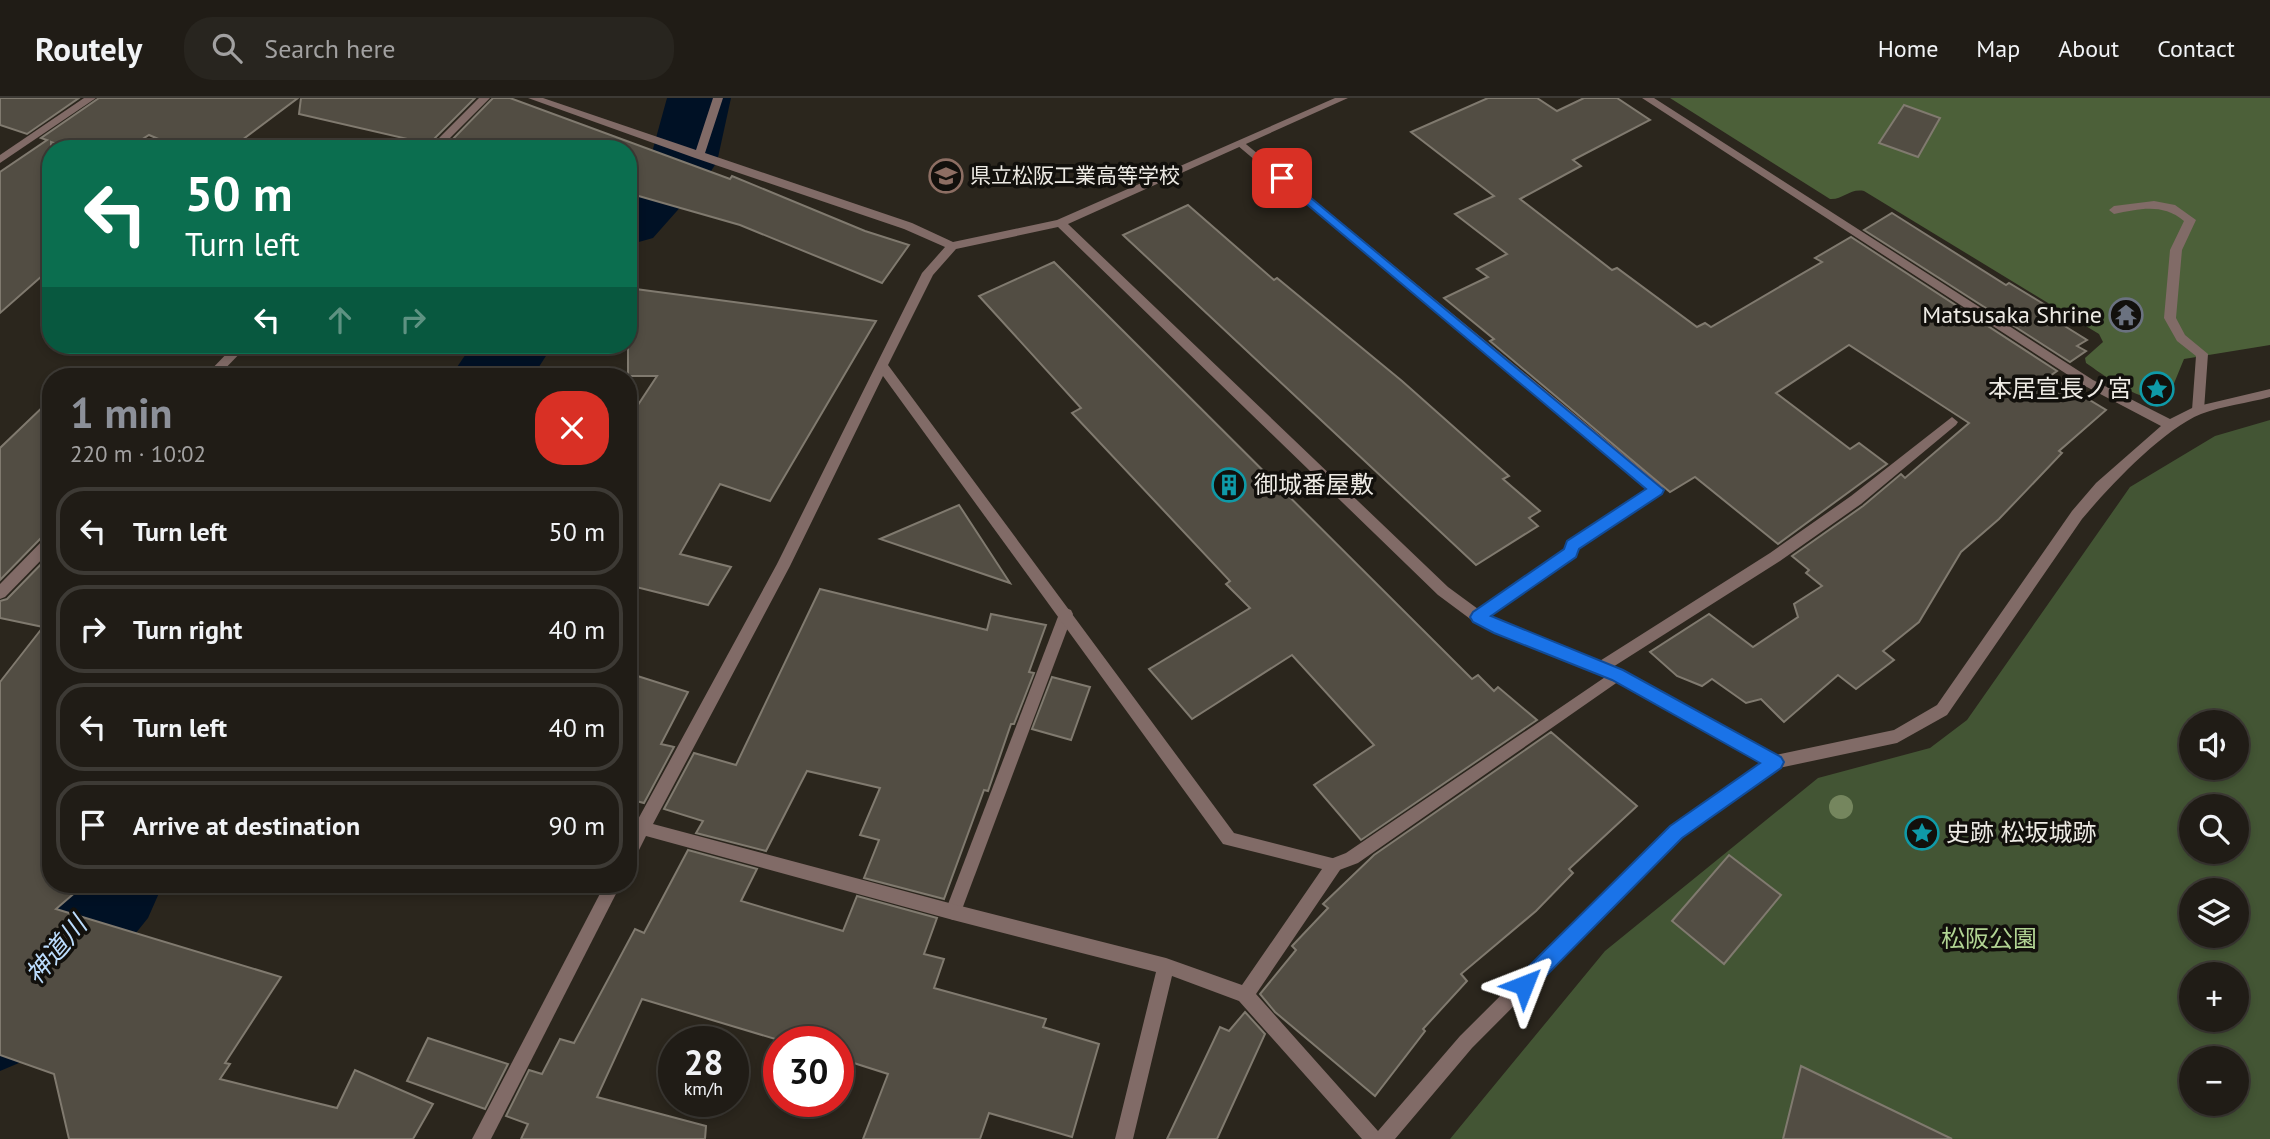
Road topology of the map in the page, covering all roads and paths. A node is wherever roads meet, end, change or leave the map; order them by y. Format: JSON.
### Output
{"nodes":[{"id":1,"x":91,"y":98,"type":"edge"},
{"id":2,"x":485,"y":98,"type":"edge"},
{"id":3,"x":533,"y":98,"type":"edge"},
{"id":4,"x":718,"y":98,"type":"edge"},
{"id":5,"x":1343,"y":98,"type":"edge"},
{"id":6,"x":1647,"y":98,"type":"edge"},
{"id":7,"x":442,"y":140,"type":"edge"},
{"id":8,"x":1241,"y":143,"type":"junction"},
{"id":9,"x":698,"y":155,"type":"junction"},
{"id":10,"x":0,"y":159,"type":"edge"},
{"id":11,"x":2114,"y":210,"type":"dead end"},
{"id":12,"x":1060,"y":223,"type":"junction"},
{"id":13,"x":952,"y":246,"type":"junction"},
{"id":14,"x":233,"y":354,"type":"edge"},
{"id":15,"x":883,"y":366,"type":"junction"},
{"id":16,"x":219,"y":368,"type":"edge"},
{"id":17,"x":2270,"y":393,"type":"edge"},
{"id":18,"x":2198,"y":410,"type":"junction"},
{"id":19,"x":1952,"y":422,"type":"dead end"},
{"id":20,"x":2170,"y":425,"type":"junction"},
{"id":21,"x":42,"y":550,"type":"edge"},
{"id":22,"x":0,"y":593,"type":"edge"},
{"id":23,"x":1066,"y":614,"type":"junction"},
{"id":24,"x":1478,"y":617,"type":"junction"},
{"id":25,"x":1600,"y":668,"type":"junction"},
{"id":26,"x":1617,"y":675,"type":"junction"},
{"id":27,"x":1775,"y":762,"type":"junction"},
{"id":28,"x":642,"y":828,"type":"junction"},
{"id":29,"x":637,"y":838,"type":"edge"},
{"id":30,"x":1334,"y":865,"type":"junction"},
{"id":31,"x":608,"y":893,"type":"edge"},
{"id":32,"x":953,"y":912,"type":"junction"},
{"id":33,"x":1166,"y":966,"type":"junction"},
{"id":34,"x":1245,"y":995,"type":"junction"},
{"id":35,"x":481,"y":1139,"type":"edge"},
{"id":36,"x":1124,"y":1139,"type":"edge"},
{"id":37,"x":1374,"y":1139,"type":"edge"},
{"id":38,"x":1383,"y":1139,"type":"edge"}],
"edges":[{"from":1,"to":10,"type":"street"},
{"from":2,"to":7,"type":"street"},
{"from":3,"to":9,"type":"street"},
{"from":4,"to":9,"type":"street"},
{"from":5,"to":8,"type":"street"},
{"from":6,"to":20,"type":"street"},
{"from":8,"to":12,"type":"street"},
{"from":8,"to":24,"type":"street"},
{"from":9,"to":13,"type":"street"},
{"from":11,"to":18,"type":"street"},
{"from":12,"to":13,"type":"street"},
{"from":12,"to":24,"type":"street"},
{"from":13,"to":15,"type":"street"},
{"from":14,"to":16,"type":"street"},
{"from":15,"to":23,"type":"street"},
{"from":15,"to":28,"type":"street"},
{"from":17,"to":18,"type":"street"},
{"from":18,"to":20,"type":"street"},
{"from":19,"to":25,"type":"street"},
{"from":20,"to":27,"type":"street"},
{"from":21,"to":22,"type":"street"},
{"from":23,"to":30,"type":"street"},
{"from":23,"to":32,"type":"street"},
{"from":24,"to":25,"type":"street"},
{"from":25,"to":26,"type":"street"},
{"from":26,"to":27,"type":"street"},
{"from":26,"to":30,"type":"street"},
{"from":27,"to":38,"type":"street"},
{"from":28,"to":29,"type":"street"},
{"from":28,"to":32,"type":"street"},
{"from":30,"to":34,"type":"street"},
{"from":31,"to":35,"type":"street"},
{"from":32,"to":33,"type":"street"},
{"from":33,"to":34,"type":"street"},
{"from":33,"to":36,"type":"street"},
{"from":34,"to":37,"type":"street"}]}
